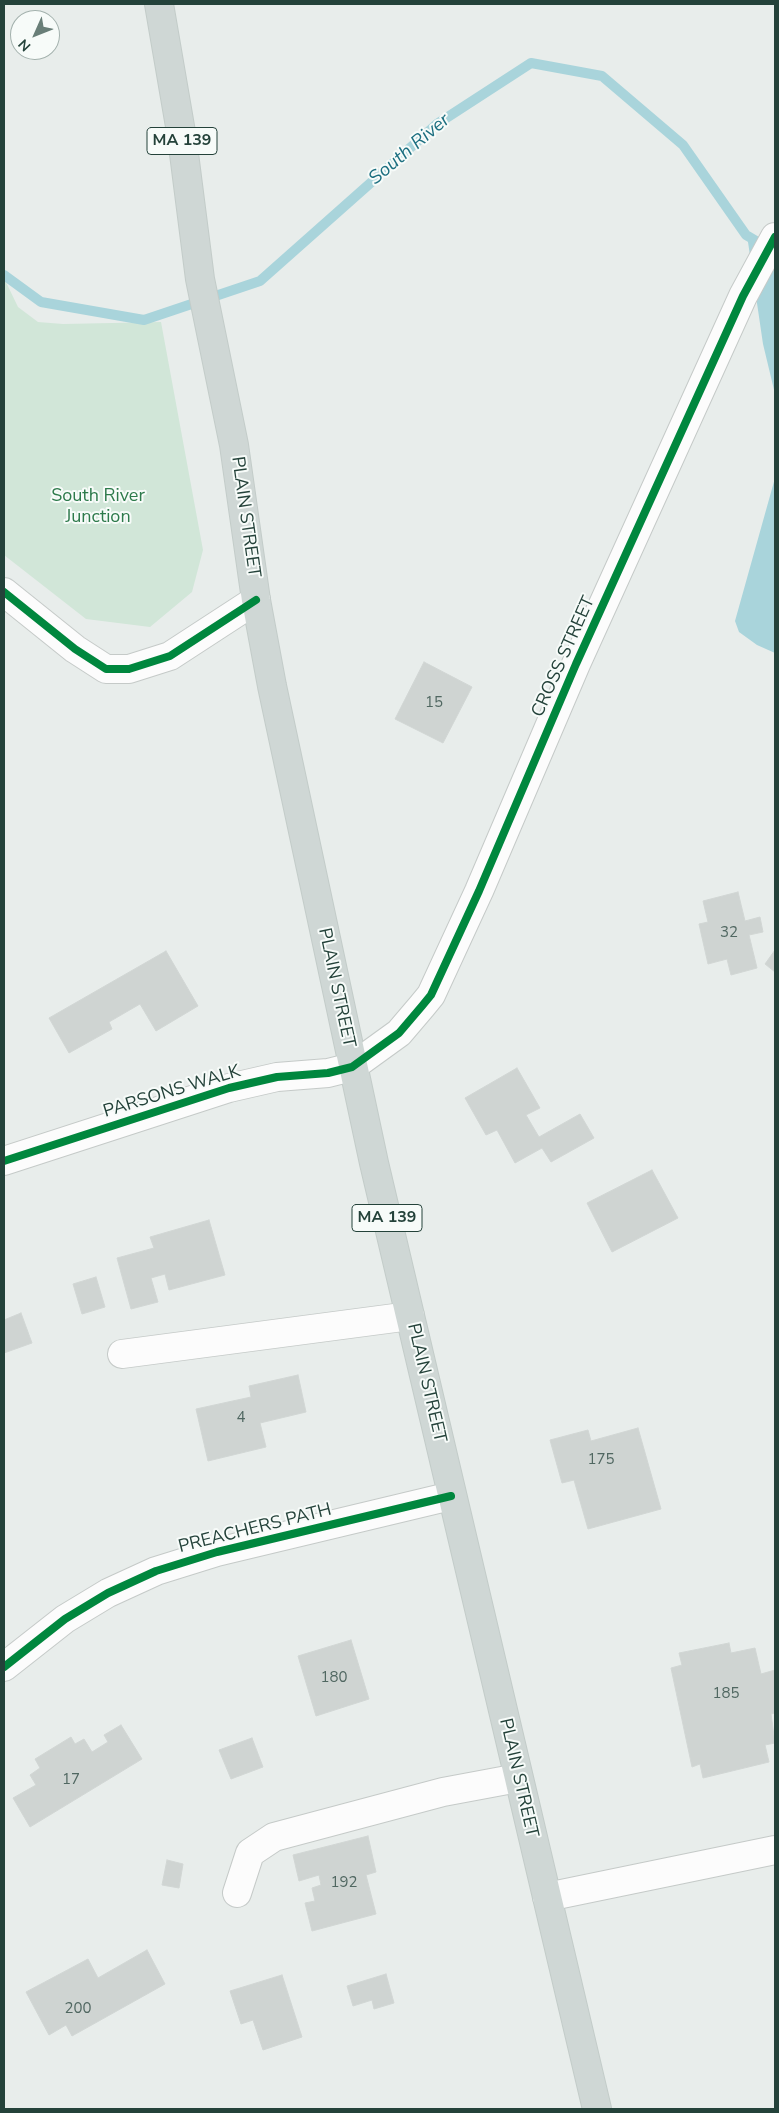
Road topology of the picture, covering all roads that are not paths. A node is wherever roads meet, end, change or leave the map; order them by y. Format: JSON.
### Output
{"nodes":[{"id":1,"x":159,"y":4,"type":"edge"},
{"id":2,"x":775,"y":237,"type":"edge"},
{"id":3,"x":4,"y":592,"type":"edge"},
{"id":4,"x":256,"y":600,"type":"junction"},
{"id":5,"x":352,"y":1068,"type":"junction"},
{"id":6,"x":4,"y":1161,"type":"edge"},
{"id":7,"x":410,"y":1316,"type":"junction"},
{"id":8,"x":122,"y":1354,"type":"dead end"},
{"id":9,"x":451,"y":1496,"type":"junction"},
{"id":10,"x":4,"y":1667,"type":"edge"},
{"id":11,"x":518,"y":1778,"type":"junction"},
{"id":12,"x":774,"y":1849,"type":"edge"},
{"id":13,"x":237,"y":1893,"type":"dead end"},
{"id":14,"x":547,"y":1897,"type":"junction"},
{"id":15,"x":597,"y":2109,"type":"edge"}],
"edges":[{"from":1,"to":4,"type":"main road","name":"PLAIN STREET","number":"MA 139"},
{"from":2,"to":5,"type":"street","name":"CROSS STREET"},
{"from":3,"to":4,"type":"street"},
{"from":4,"to":5,"type":"main road","name":"PLAIN STREET","number":"MA 139"},
{"from":5,"to":6,"type":"street","name":"PARSONS WALK"},
{"from":5,"to":7,"type":"main road","name":"PLAIN STREET","number":"MA 139"},
{"from":7,"to":8,"type":"street"},
{"from":7,"to":9,"type":"main road","name":"PLAIN STREET","number":"MA 139"},
{"from":9,"to":10,"type":"street","name":"PREACHERS PATH"},
{"from":9,"to":11,"type":"main road","name":"PLAIN STREET","number":"MA 139"},
{"from":11,"to":13,"type":"street"},
{"from":11,"to":14,"type":"main road","name":"PLAIN STREET","number":"MA 139"},
{"from":12,"to":14,"type":"street"},
{"from":14,"to":15,"type":"main road","name":"PLAIN STREET","number":"MA 139"}]}
